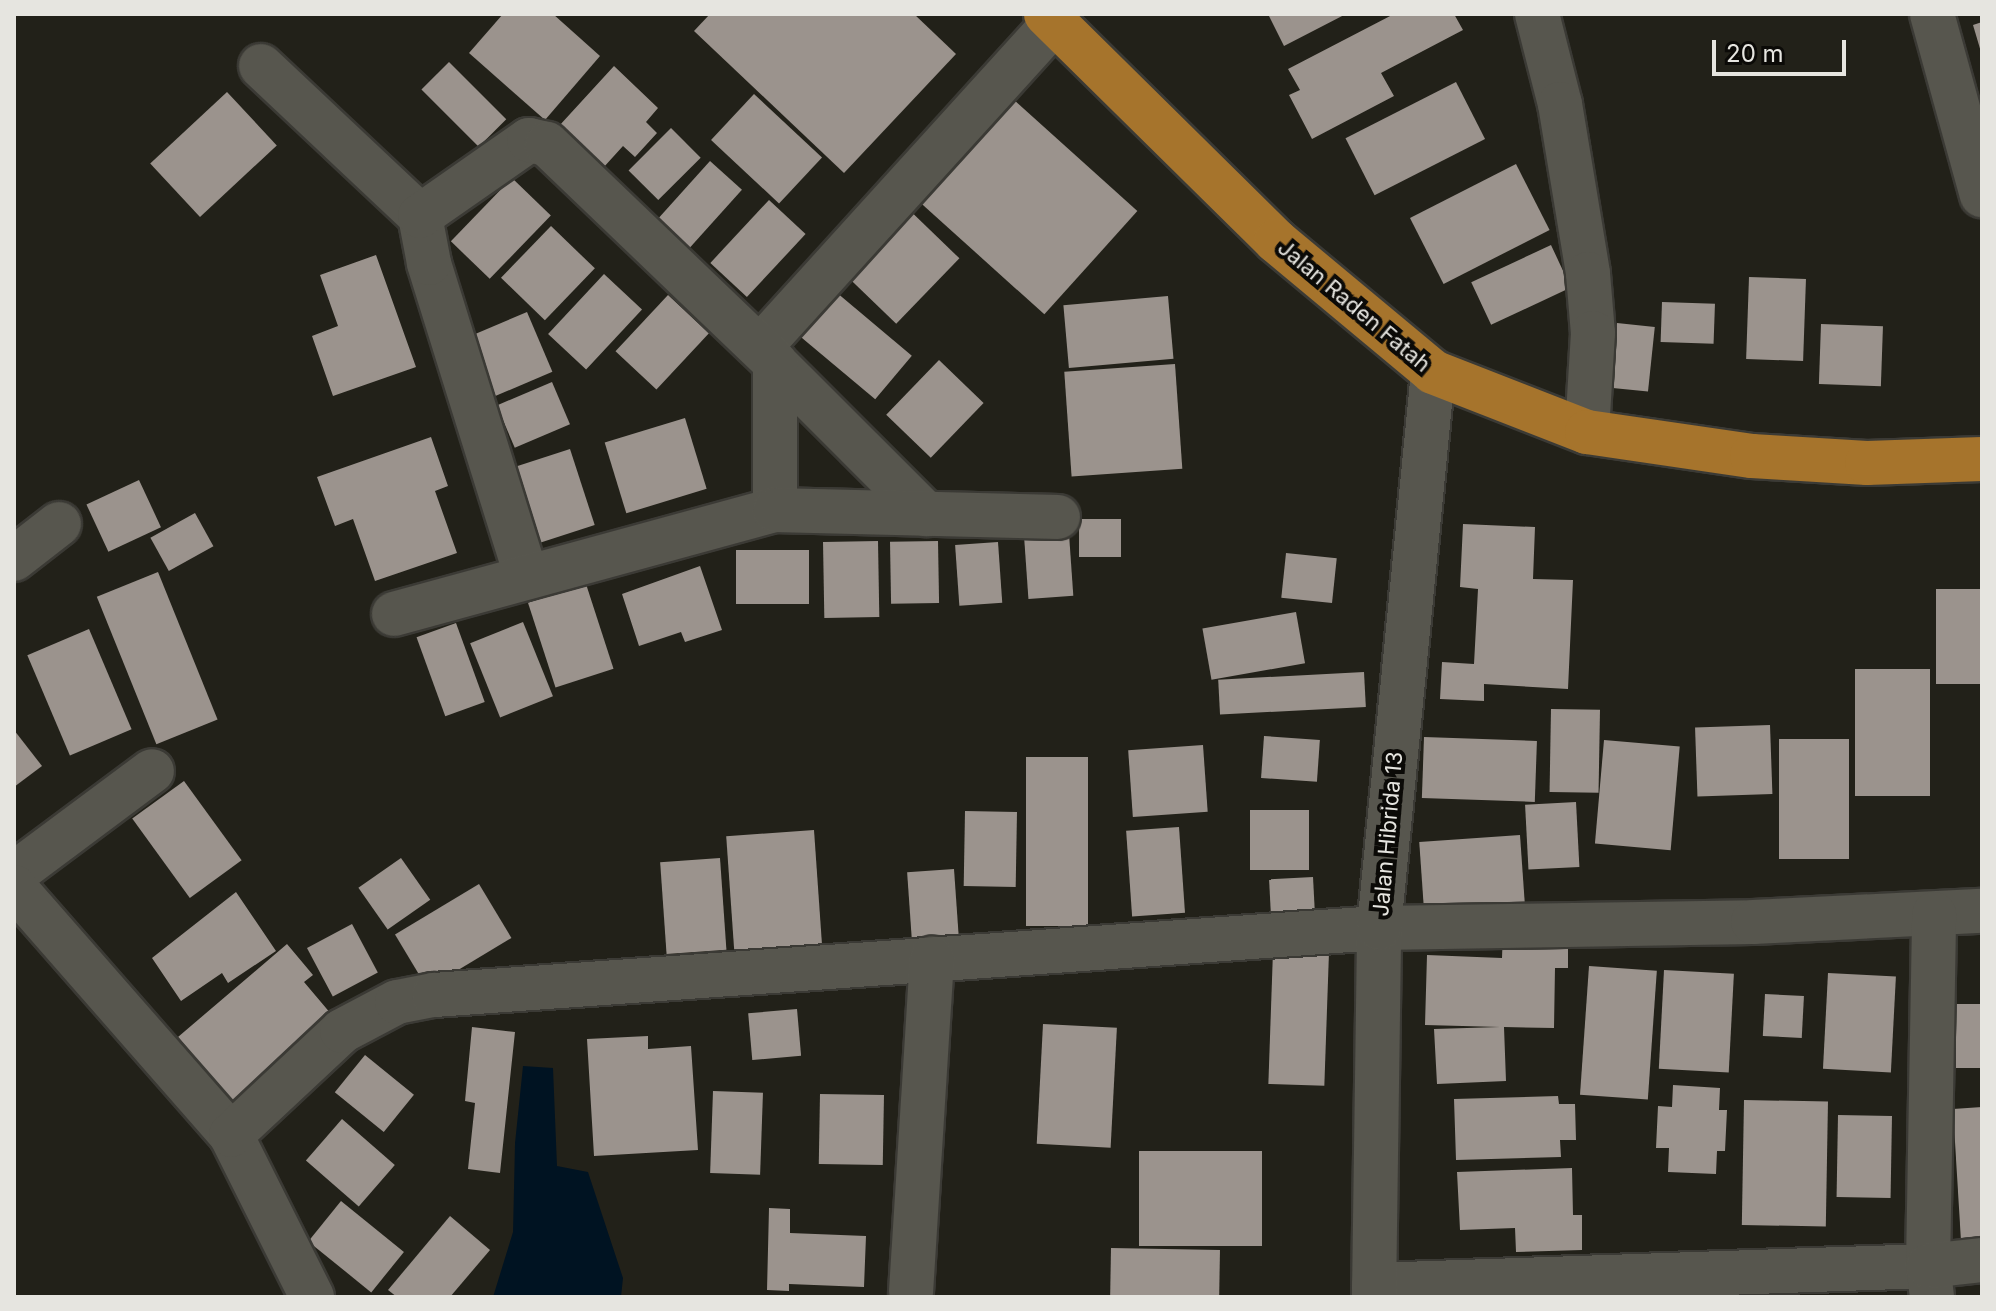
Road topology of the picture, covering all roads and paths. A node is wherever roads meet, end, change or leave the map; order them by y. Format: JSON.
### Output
{"nodes":[{"id":1,"x":1537,"y":14,"type":"edge"},
{"id":2,"x":1932,"y":14,"type":"edge"},
{"id":3,"x":1051,"y":18,"type":"edge"},
{"id":4,"x":261,"y":66,"type":"dead end"},
{"id":5,"x":1982,"y":195,"type":"edge"},
{"id":6,"x":420,"y":216,"type":"junction"},
{"id":7,"x":768,"y":355,"type":"junction"},
{"id":8,"x":1433,"y":372,"type":"junction"},
{"id":9,"x":1587,"y":432,"type":"junction"},
{"id":10,"x":1982,"y":459,"type":"edge"},
{"id":11,"x":775,"y":510,"type":"junction"},
{"id":12,"x":926,"y":514,"type":"junction"},
{"id":13,"x":1058,"y":517,"type":"dead end"},
{"id":14,"x":59,"y":524,"type":"dead end"},
{"id":15,"x":14,"y":559,"type":"edge"},
{"id":16,"x":526,"y":575,"type":"junction"},
{"id":17,"x":394,"y":614,"type":"dead end"},
{"id":18,"x":152,"y":771,"type":"dead end"},
{"id":19,"x":14,"y":874,"type":"edge"},
{"id":20,"x":14,"y":887,"type":"edge"},
{"id":21,"x":1982,"y":911,"type":"edge"},
{"id":22,"x":1934,"y":914,"type":"junction"},
{"id":23,"x":1379,"y":928,"type":"junction"},
{"id":24,"x":932,"y":959,"type":"junction"},
{"id":25,"x":231,"y":1135,"type":"junction"},
{"id":26,"x":1982,"y":1260,"type":"edge"},
{"id":27,"x":1930,"y":1281,"type":"edge"},
{"id":28,"x":1374,"y":1291,"type":"edge"},
{"id":29,"x":911,"y":1292,"type":"dead end"},
{"id":30,"x":312,"y":1297,"type":"edge"}],
"edges":[{"from":1,"to":9,"type":"street"},
{"from":2,"to":5,"type":"street"},
{"from":3,"to":7,"type":"street"},
{"from":3,"to":8,"type":"highway","name":"Jalan Raden Fatah"},
{"from":4,"to":6,"type":"street"},
{"from":6,"to":7,"type":"street"},
{"from":6,"to":16,"type":"street"},
{"from":7,"to":11,"type":"street"},
{"from":7,"to":12,"type":"street"},
{"from":8,"to":9,"type":"highway","name":"Jalan Raden Fatah"},
{"from":8,"to":23,"type":"street","name":"Jalan Hibrida 13"},
{"from":9,"to":10,"type":"highway","name":"Jalan Raden Fatah"},
{"from":11,"to":12,"type":"street"},
{"from":11,"to":16,"type":"street"},
{"from":12,"to":13,"type":"street"},
{"from":14,"to":15,"type":"street"},
{"from":16,"to":17,"type":"street"},
{"from":18,"to":19,"type":"street"},
{"from":20,"to":25,"type":"street"},
{"from":21,"to":22,"type":"street"},
{"from":22,"to":23,"type":"street"},
{"from":22,"to":27,"type":"street"},
{"from":23,"to":24,"type":"street"},
{"from":23,"to":28,"type":"street","name":"Jalan Hibrida 13"},
{"from":24,"to":25,"type":"street"},
{"from":24,"to":29,"type":"street"},
{"from":25,"to":30,"type":"street"},
{"from":26,"to":27,"type":"street"},
{"from":27,"to":28,"type":"street"}]}
